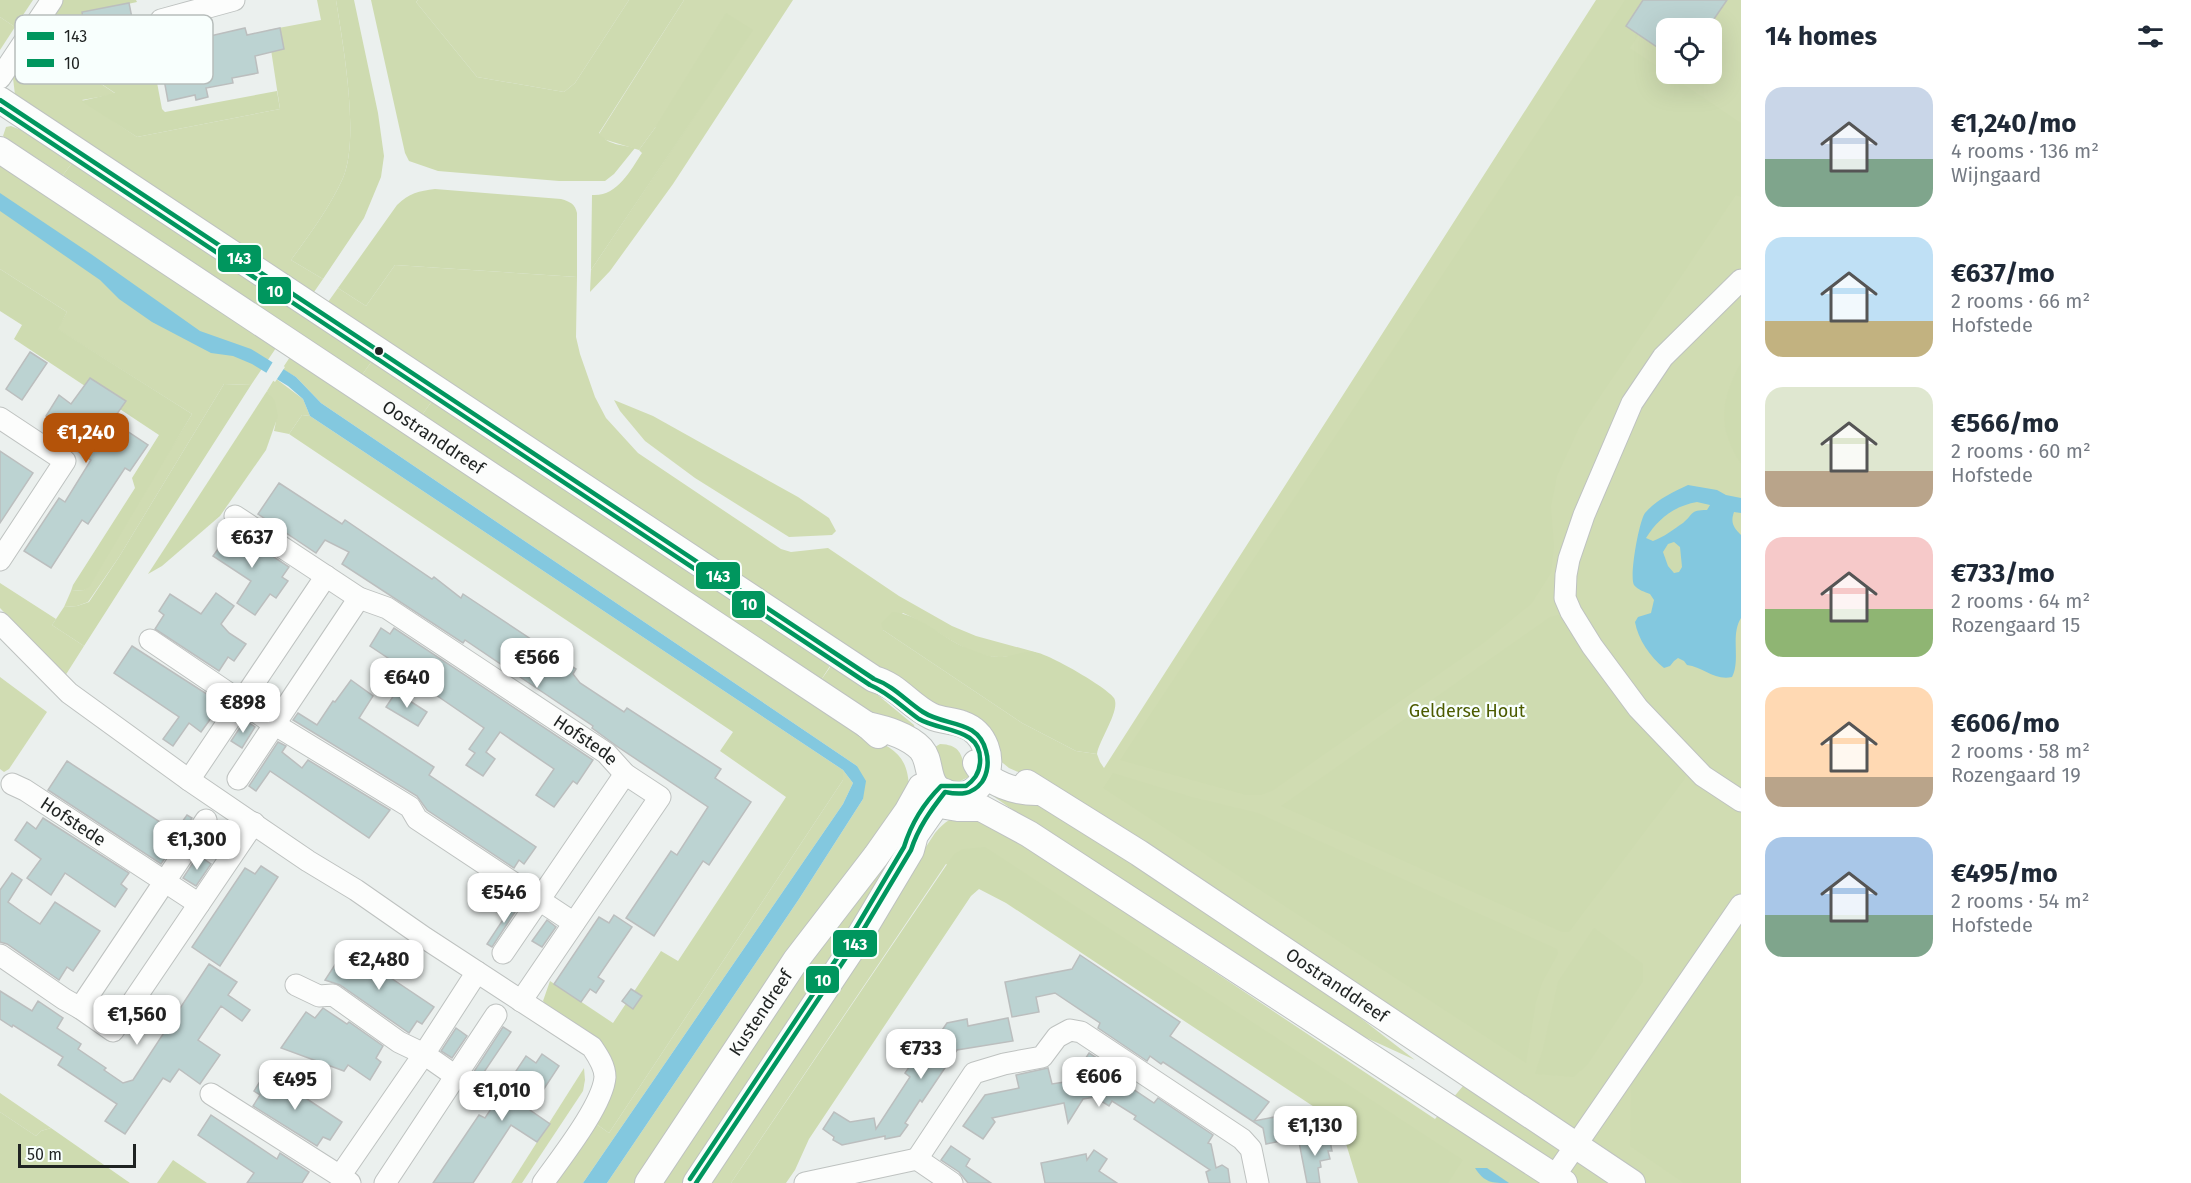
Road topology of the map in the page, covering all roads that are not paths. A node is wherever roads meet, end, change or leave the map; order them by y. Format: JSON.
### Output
{"nodes":[{"id":1,"x":52,"y":0,"type":"edge"},
{"id":2,"x":234,"y":0,"type":"edge"},
{"id":3,"x":42,"y":15,"type":"edge"},
{"id":4,"x":179,"y":15,"type":"edge"},
{"id":5,"x":15,"y":56,"type":"edge"},
{"id":6,"x":0,"y":78,"type":"edge"},
{"id":7,"x":0,"y":100,"type":"edge"},
{"id":8,"x":0,"y":150,"type":"edge"},
{"id":9,"x":1741,"y":280,"type":"edge"},
{"id":10,"x":0,"y":418,"type":"edge"},
{"id":11,"x":235,"y":516,"type":"dead end"},
{"id":12,"x":0,"y":560,"type":"edge"},
{"id":13,"x":326,"y":576,"type":"junction"},
{"id":14,"x":359,"y":598,"type":"junction"},
{"id":15,"x":0,"y":623,"type":"edge"},
{"id":16,"x":150,"y":640,"type":"dead end"},
{"id":17,"x":241,"y":702,"type":"junction"},
{"id":18,"x":274,"y":724,"type":"junction"},
{"id":19,"x":927,"y":739,"type":"junction"},
{"id":20,"x":625,"y":774,"type":"junction"},
{"id":21,"x":238,"y":779,"type":"dead end"},
{"id":22,"x":189,"y":780,"type":"junction"},
{"id":23,"x":12,"y":784,"type":"dead end"},
{"id":24,"x":980,"y":785,"type":"junction"},
{"id":25,"x":938,"y":797,"type":"junction"},
{"id":26,"x":1741,"y":801,"type":"edge"},
{"id":27,"x":206,"y":820,"type":"dead end"},
{"id":28,"x":254,"y":823,"type":"junction"},
{"id":29,"x":165,"y":881,"type":"junction"},
{"id":30,"x":540,"y":900,"type":"junction"},
{"id":31,"x":199,"y":904,"type":"junction"},
{"id":32,"x":1741,"y":905,"type":"edge"},
{"id":33,"x":574,"y":923,"type":"junction"},
{"id":34,"x":503,"y":953,"type":"dead end"},
{"id":35,"x":0,"y":955,"type":"edge"},
{"id":36,"x":477,"y":972,"type":"junction"},
{"id":37,"x":296,"y":985,"type":"dead end"},
{"id":38,"x":521,"y":1001,"type":"junction"},
{"id":39,"x":80,"y":1008,"type":"junction"},
{"id":40,"x":496,"y":1014,"type":"dead end"},
{"id":41,"x":423,"y":1054,"type":"junction"},
{"id":42,"x":454,"y":1076,"type":"junction"},
{"id":43,"x":211,"y":1094,"type":"dead end"},
{"id":44,"x":1576,"y":1145,"type":"junction"},
{"id":45,"x":917,"y":1159,"type":"junction"},
{"id":46,"x":345,"y":1179,"type":"edge"},
{"id":47,"x":1559,"y":1180,"type":"edge"},
{"id":48,"x":385,"y":1183,"type":"edge"},
{"id":49,"x":543,"y":1183,"type":"edge"},
{"id":50,"x":648,"y":1183,"type":"edge"},
{"id":51,"x":696,"y":1183,"type":"edge"},
{"id":52,"x":805,"y":1183,"type":"edge"},
{"id":53,"x":952,"y":1183,"type":"edge"},
{"id":54,"x":1258,"y":1183,"type":"edge"},
{"id":55,"x":1632,"y":1183,"type":"edge"}],
"edges":[{"from":1,"to":3,"type":"street"},
{"from":2,"to":4,"type":"street"},
{"from":5,"to":6,"type":"street"},
{"from":7,"to":19,"type":"main road"},
{"from":8,"to":19,"type":"main road","name":"Oostranddreef"},
{"from":9,"to":26,"type":"street"},
{"from":10,"to":12,"type":"street"},
{"from":11,"to":13,"type":"street","name":"Hofstede"},
{"from":13,"to":14,"type":"street","name":"Hofstede"},
{"from":13,"to":17,"type":"street"},
{"from":14,"to":18,"type":"street"},
{"from":14,"to":20,"type":"street","name":"Hofstede"},
{"from":15,"to":22,"type":"street"},
{"from":16,"to":17,"type":"street"},
{"from":17,"to":18,"type":"street"},
{"from":17,"to":22,"type":"street"},
{"from":18,"to":21,"type":"street"},
{"from":18,"to":30,"type":"street"},
{"from":19,"to":24,"type":"main road"},
{"from":19,"to":25,"type":"main road"},
{"from":20,"to":30,"type":"street","name":"Hofstede"},
{"from":20,"to":33,"type":"street","name":"Hofstede"},
{"from":22,"to":28,"type":"street"},
{"from":23,"to":29,"type":"street","name":"Hofstede"},
{"from":24,"to":25,"type":"main road"},
{"from":24,"to":44,"type":"main road","name":"Oostranddreef"},
{"from":24,"to":47,"type":"main road"},
{"from":25,"to":50,"type":"main road","name":"Kustendreef"},
{"from":25,"to":51,"type":"main road"},
{"from":27,"to":29,"type":"street"},
{"from":28,"to":31,"type":"street"},
{"from":28,"to":36,"type":"street"},
{"from":29,"to":31,"type":"street","name":"Hofstede"},
{"from":29,"to":39,"type":"street"},
{"from":30,"to":33,"type":"street"},
{"from":30,"to":34,"type":"street","name":"Hofstede"},
{"from":31,"to":39,"type":"street"},
{"from":32,"to":44,"type":"street"},
{"from":33,"to":38,"type":"street","name":"Hofstede"},
{"from":35,"to":39,"type":"street"},
{"from":36,"to":38,"type":"street"},
{"from":36,"to":41,"type":"street"},
{"from":37,"to":41,"type":"street"},
{"from":38,"to":49,"type":"street"},
{"from":40,"to":42,"type":"street"},
{"from":41,"to":42,"type":"street"},
{"from":41,"to":46,"type":"street"},
{"from":42,"to":48,"type":"street"},
{"from":43,"to":46,"type":"street"},
{"from":44,"to":47,"type":"street"},
{"from":44,"to":55,"type":"main road","name":"Oostranddreef"},
{"from":45,"to":52,"type":"street"},
{"from":45,"to":53,"type":"street"},
{"from":45,"to":54,"type":"street"}]}
